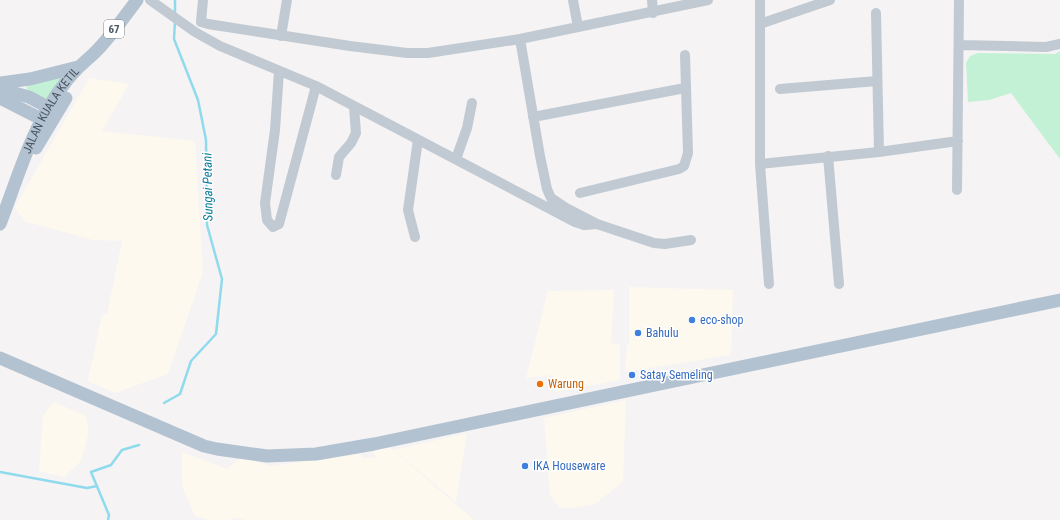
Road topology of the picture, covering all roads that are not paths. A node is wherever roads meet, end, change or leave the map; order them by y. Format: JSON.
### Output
{"nodes":[{"id":1,"x":136,"y":0,"type":"edge"},
{"id":2,"x":150,"y":0,"type":"edge"},
{"id":3,"x":203,"y":0,"type":"edge"},
{"id":4,"x":287,"y":0,"type":"edge"},
{"id":5,"x":573,"y":0,"type":"edge"},
{"id":6,"x":652,"y":0,"type":"edge"},
{"id":7,"x":708,"y":0,"type":"edge"},
{"id":8,"x":760,"y":0,"type":"edge"},
{"id":9,"x":830,"y":0,"type":"edge"},
{"id":10,"x":959,"y":0,"type":"edge"},
{"id":11,"x":653,"y":13,"type":"junction"},
{"id":12,"x":876,"y":13,"type":"dead end"},
{"id":13,"x":201,"y":22,"type":"junction"},
{"id":14,"x":760,"y":24,"type":"junction"},
{"id":15,"x":578,"y":27,"type":"junction"},
{"id":16,"x":192,"y":30,"type":"junction"},
{"id":17,"x":281,"y":36,"type":"junction"},
{"id":18,"x":520,"y":39,"type":"junction"},
{"id":19,"x":1060,"y":44,"type":"edge"},
{"id":20,"x":960,"y":45,"type":"junction"},
{"id":21,"x":685,"y":55,"type":"dead end"},
{"id":22,"x":90,"y":57,"type":"junction"},
{"id":23,"x":78,"y":67,"type":"junction"},
{"id":24,"x":279,"y":71,"type":"junction"},
{"id":25,"x":877,"y":81,"type":"junction"},
{"id":26,"x":0,"y":84,"type":"edge"},
{"id":27,"x":316,"y":86,"type":"junction"},
{"id":28,"x":685,"y":88,"type":"junction"},
{"id":29,"x":0,"y":89,"type":"edge"},
{"id":30,"x":780,"y":89,"type":"dead end"},
{"id":31,"x":0,"y":98,"type":"edge"},
{"id":32,"x":472,"y":103,"type":"dead end"},
{"id":33,"x":354,"y":107,"type":"junction"},
{"id":34,"x":50,"y":115,"type":"junction"},
{"id":35,"x":533,"y":117,"type":"junction"},
{"id":36,"x":418,"y":140,"type":"junction"},
{"id":37,"x":958,"y":141,"type":"junction"},
{"id":38,"x":879,"y":152,"type":"junction"},
{"id":39,"x":828,"y":156,"type":"junction"},
{"id":40,"x":456,"y":159,"type":"junction"},
{"id":41,"x":760,"y":164,"type":"junction"},
{"id":42,"x":336,"y":175,"type":"dead end"},
{"id":43,"x":957,"y":190,"type":"dead end"},
{"id":44,"x":580,"y":193,"type":"dead end"},
{"id":45,"x":0,"y":224,"type":"edge"},
{"id":46,"x":597,"y":224,"type":"junction"},
{"id":47,"x":415,"y":237,"type":"dead end"},
{"id":48,"x":692,"y":240,"type":"dead end"},
{"id":49,"x":769,"y":284,"type":"dead end"},
{"id":50,"x":840,"y":284,"type":"dead end"},
{"id":51,"x":1060,"y":300,"type":"edge"},
{"id":52,"x":0,"y":359,"type":"edge"}],
"edges":[{"from":1,"to":22,"type":"main road","name":"JALAN KUALA KETIL","number":"67"},
{"from":2,"to":16,"type":"street"},
{"from":3,"to":13,"type":"street"},
{"from":4,"to":17,"type":"street"},
{"from":5,"to":15,"type":"street"},
{"from":6,"to":11,"type":"street"},
{"from":7,"to":11,"type":"street"},
{"from":8,"to":14,"type":"street"},
{"from":9,"to":14,"type":"street"},
{"from":10,"to":20,"type":"street"},
{"from":11,"to":15,"type":"street"},
{"from":12,"to":25,"type":"street"},
{"from":13,"to":16,"type":"street"},
{"from":13,"to":17,"type":"street"},
{"from":14,"to":41,"type":"street"},
{"from":15,"to":18,"type":"street"},
{"from":16,"to":24,"type":"street"},
{"from":17,"to":18,"type":"street"},
{"from":18,"to":35,"type":"street"},
{"from":19,"to":20,"type":"street"},
{"from":20,"to":37,"type":"street"},
{"from":21,"to":28,"type":"street"},
{"from":22,"to":23,"type":"main road","name":"JALAN KUALA KETIL","number":"67"},
{"from":22,"to":34,"type":"main road","name":"JALAN KUALA KETIL","number":"67"},
{"from":23,"to":26,"type":"main road"},
{"from":23,"to":34,"type":"main road","name":"JALAN KUALA KETIL","number":"67"},
{"from":24,"to":27,"type":"street"},
{"from":24,"to":27,"type":"street"},
{"from":25,"to":30,"type":"street"},
{"from":25,"to":38,"type":"street"},
{"from":27,"to":33,"type":"street"},
{"from":28,"to":35,"type":"street"},
{"from":28,"to":44,"type":"street"},
{"from":29,"to":34,"type":"main road"},
{"from":31,"to":34,"type":"main road"},
{"from":32,"to":40,"type":"street"},
{"from":33,"to":36,"type":"street"},
{"from":33,"to":42,"type":"street"},
{"from":34,"to":45,"type":"main road","name":"JALAN KUALA KETIL","number":"67"},
{"from":35,"to":46,"type":"street"},
{"from":36,"to":40,"type":"street"},
{"from":36,"to":47,"type":"street"},
{"from":37,"to":38,"type":"street"},
{"from":37,"to":43,"type":"street"},
{"from":38,"to":39,"type":"street"},
{"from":39,"to":41,"type":"street"},
{"from":39,"to":50,"type":"street"},
{"from":40,"to":46,"type":"street"},
{"from":41,"to":49,"type":"street"},
{"from":46,"to":48,"type":"street"},
{"from":51,"to":52,"type":"main road"}]}
